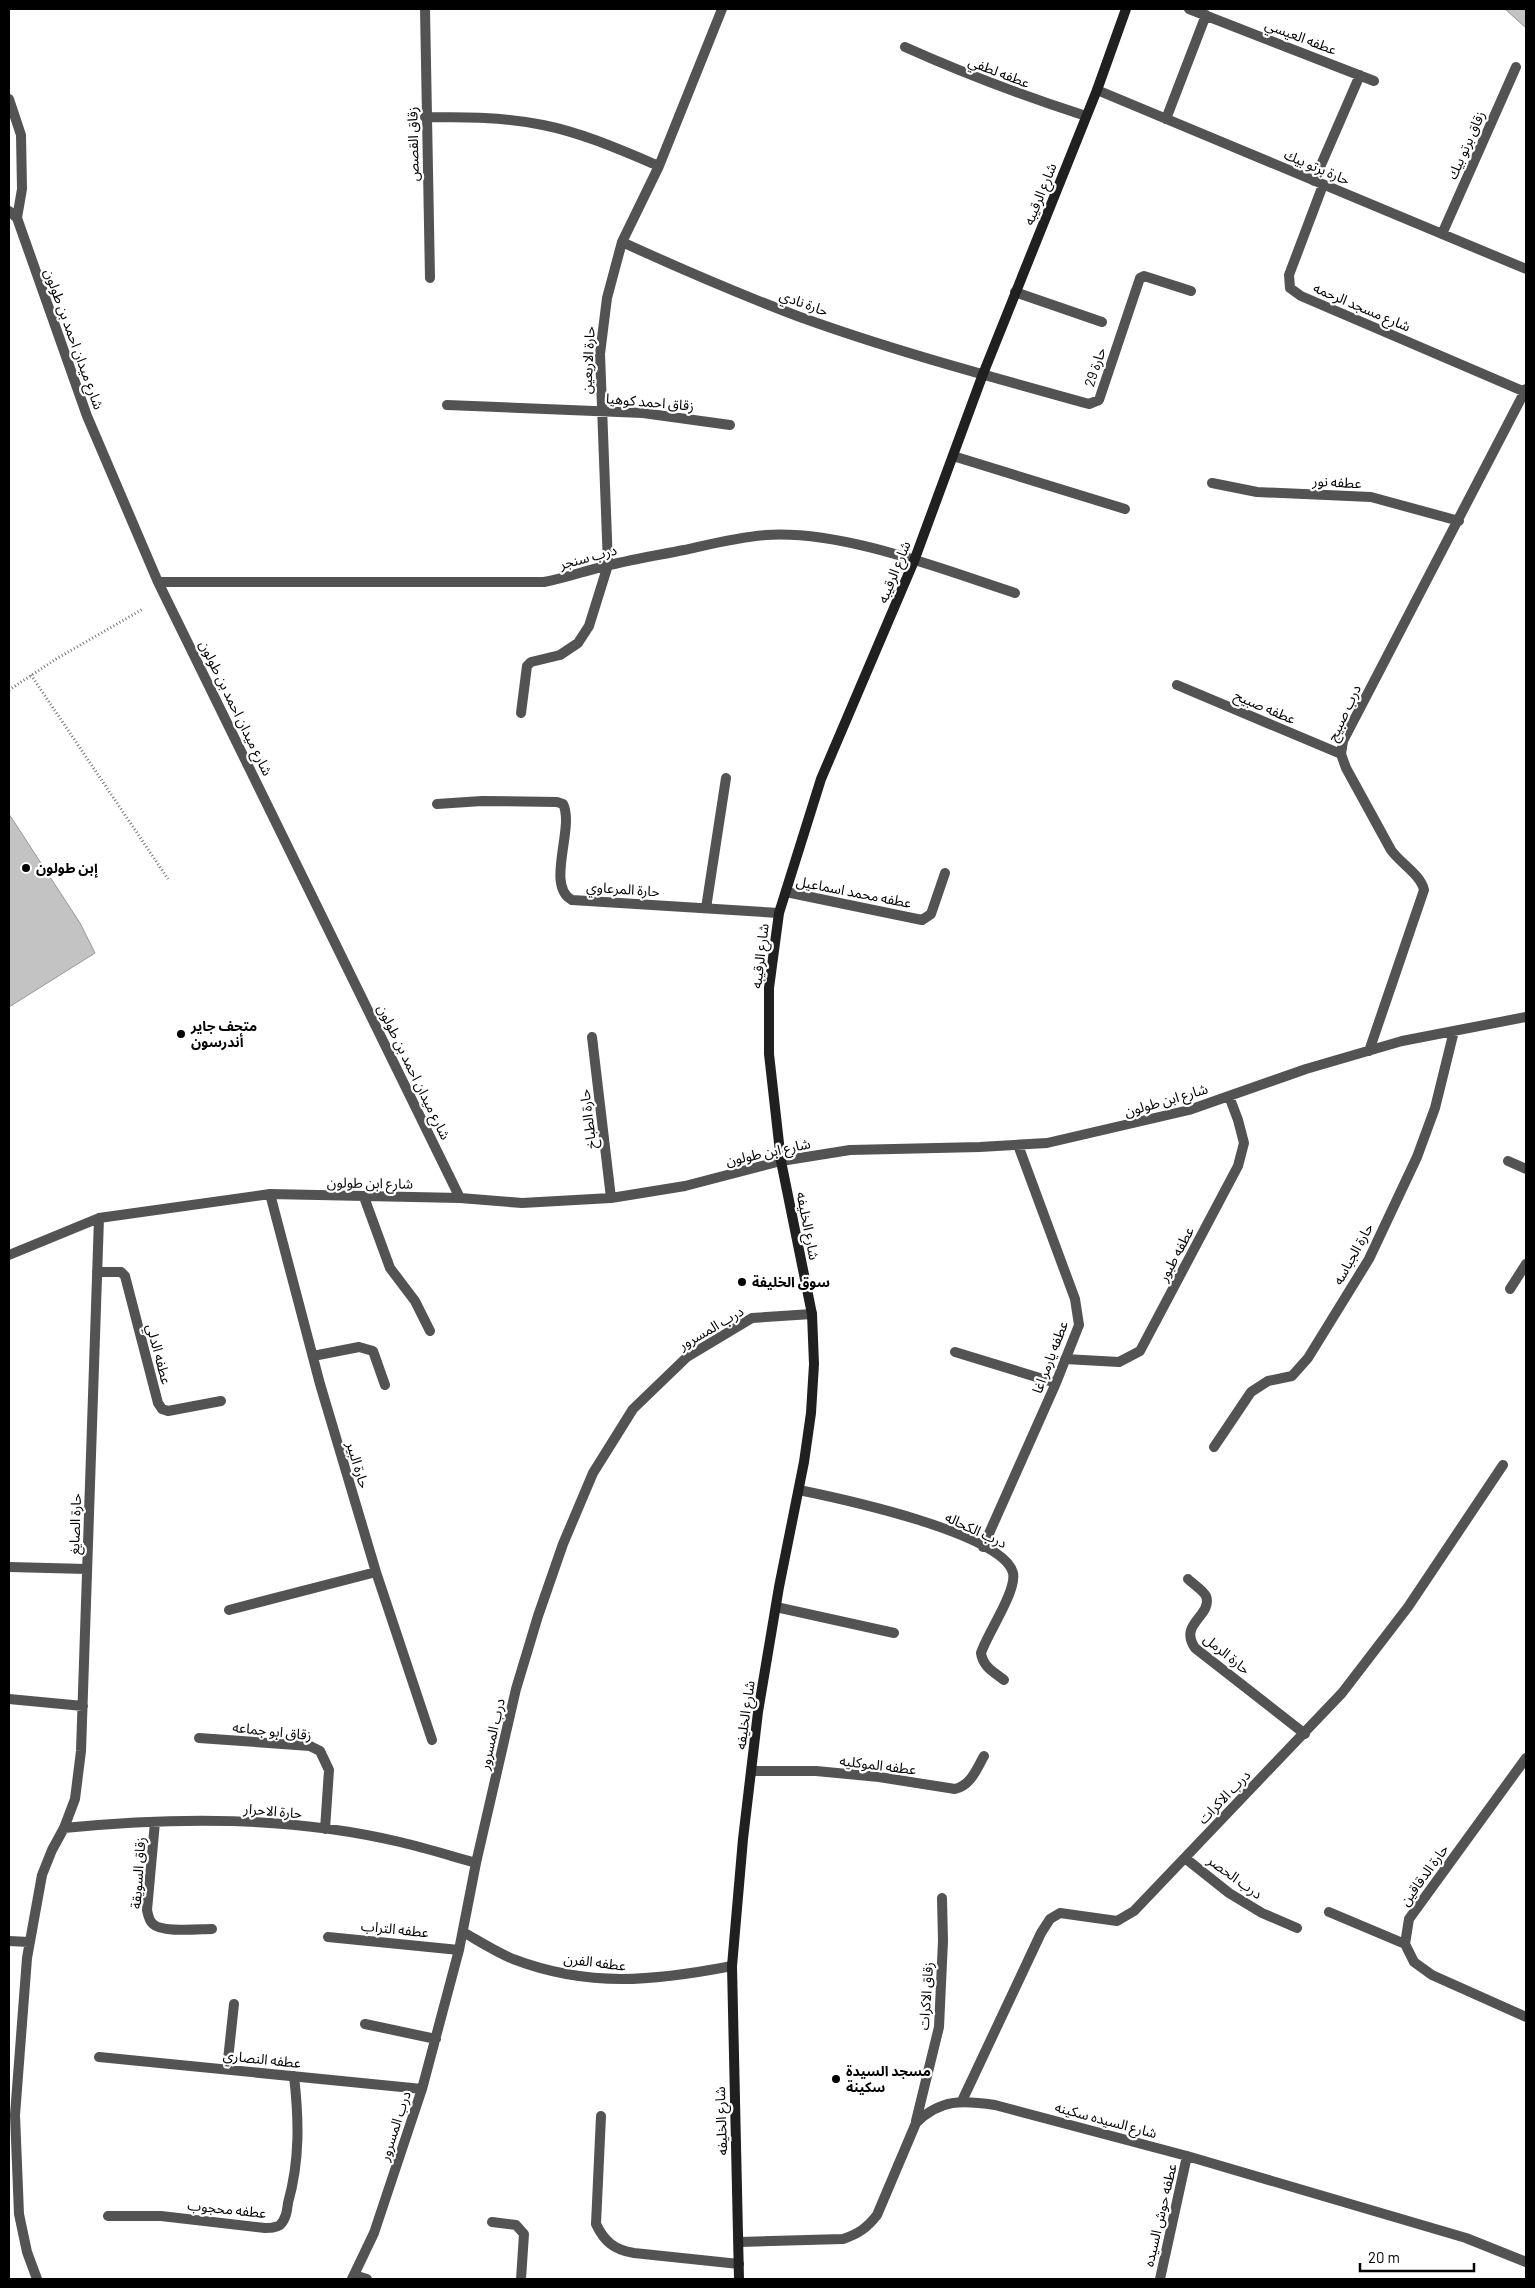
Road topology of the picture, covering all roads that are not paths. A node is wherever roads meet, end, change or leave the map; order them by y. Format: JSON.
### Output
{"nodes":[{"id":1,"x":425,"y":9,"type":"edge"},
{"id":2,"x":722,"y":9,"type":"edge"},
{"id":3,"x":1126,"y":9,"type":"edge"},
{"id":4,"x":1190,"y":9,"type":"edge"},
{"id":5,"x":1206,"y":15,"type":"junction"},
{"id":6,"x":905,"y":47,"type":"dead end"},
{"id":7,"x":1516,"y":67,"type":"dead end"},
{"id":8,"x":1360,"y":75,"type":"junction"},
{"id":9,"x":1374,"y":81,"type":"dead end"},
{"id":10,"x":1097,"y":90,"type":"junction"},
{"id":11,"x":9,"y":98,"type":"edge"},
{"id":12,"x":1086,"y":116,"type":"junction"},
{"id":13,"x":425,"y":117,"type":"junction"},
{"id":14,"x":1166,"y":119,"type":"junction"},
{"id":15,"x":659,"y":166,"type":"junction"},
{"id":16,"x":1319,"y":183,"type":"junction"},
{"id":17,"x":13,"y":214,"type":"edge"},
{"id":18,"x":1442,"y":234,"type":"junction"},
{"id":19,"x":622,"y":242,"type":"junction"},
{"id":20,"x":1526,"y":269,"type":"edge"},
{"id":21,"x":430,"y":278,"type":"dead end"},
{"id":22,"x":1191,"y":291,"type":"dead end"},
{"id":23,"x":1016,"y":292,"type":"junction"},
{"id":24,"x":1102,"y":322,"type":"dead end"},
{"id":25,"x":983,"y":374,"type":"junction"},
{"id":26,"x":1526,"y":390,"type":"edge"},
{"id":27,"x":447,"y":405,"type":"dead end"},
{"id":28,"x":600,"y":411,"type":"junction"},
{"id":29,"x":730,"y":425,"type":"dead end"},
{"id":30,"x":952,"y":456,"type":"junction"},
{"id":31,"x":1212,"y":483,"type":"dead end"},
{"id":32,"x":1125,"y":509,"type":"dead end"},
{"id":33,"x":1459,"y":521,"type":"junction"},
{"id":34,"x":914,"y":561,"type":"junction"},
{"id":35,"x":608,"y":565,"type":"junction"},
{"id":36,"x":158,"y":582,"type":"junction"},
{"id":37,"x":1015,"y":593,"type":"dead end"},
{"id":38,"x":1177,"y":685,"type":"dead end"},
{"id":39,"x":521,"y":713,"type":"dead end"},
{"id":40,"x":1341,"y":754,"type":"junction"},
{"id":41,"x":726,"y":778,"type":"dead end"},
{"id":42,"x":437,"y":804,"type":"dead end"},
{"id":43,"x":945,"y":873,"type":"dead end"},
{"id":44,"x":786,"y":892,"type":"junction"},
{"id":45,"x":706,"y":908,"type":"junction"},
{"id":46,"x":780,"y":913,"type":"junction"},
{"id":47,"x":1526,"y":1017,"type":"edge"},
{"id":48,"x":1454,"y":1031,"type":"junction"},
{"id":49,"x":592,"y":1036,"type":"dead end"},
{"id":50,"x":1369,"y":1051,"type":"junction"},
{"id":51,"x":1229,"y":1096,"type":"junction"},
{"id":52,"x":1018,"y":1145,"type":"junction"},
{"id":53,"x":781,"y":1161,"type":"junction"},
{"id":54,"x":1508,"y":1161,"type":"dead end"},
{"id":55,"x":1526,"y":1169,"type":"edge"},
{"id":56,"x":270,"y":1194,"type":"junction"},
{"id":57,"x":364,"y":1197,"type":"junction"},
{"id":58,"x":460,"y":1198,"type":"junction"},
{"id":59,"x":611,"y":1198,"type":"junction"},
{"id":60,"x":99,"y":1218,"type":"junction"},
{"id":61,"x":9,"y":1255,"type":"edge"},
{"id":62,"x":1526,"y":1264,"type":"edge"},
{"id":63,"x":97,"y":1272,"type":"junction"},
{"id":64,"x":1510,"y":1289,"type":"dead end"},
{"id":65,"x":812,"y":1314,"type":"junction"},
{"id":66,"x":430,"y":1331,"type":"dead end"},
{"id":67,"x":955,"y":1352,"type":"dead end"},
{"id":68,"x":313,"y":1356,"type":"junction"},
{"id":69,"x":1065,"y":1359,"type":"junction"},
{"id":70,"x":1056,"y":1383,"type":"junction"},
{"id":71,"x":385,"y":1385,"type":"dead end"},
{"id":72,"x":221,"y":1401,"type":"dead end"},
{"id":73,"x":1214,"y":1447,"type":"dead end"},
{"id":74,"x":1503,"y":1465,"type":"dead end"},
{"id":75,"x":799,"y":1490,"type":"junction"},
{"id":76,"x":983,"y":1546,"type":"junction"},
{"id":77,"x":9,"y":1566,"type":"edge"},
{"id":78,"x":87,"y":1570,"type":"junction"},
{"id":79,"x":376,"y":1572,"type":"junction"},
{"id":80,"x":1188,"y":1580,"type":"dead end"},
{"id":81,"x":776,"y":1607,"type":"junction"},
{"id":82,"x":229,"y":1610,"type":"dead end"},
{"id":83,"x":894,"y":1633,"type":"dead end"},
{"id":84,"x":1004,"y":1680,"type":"dead end"},
{"id":85,"x":9,"y":1699,"type":"edge"},
{"id":86,"x":83,"y":1706,"type":"junction"},
{"id":87,"x":1305,"y":1734,"type":"junction"},
{"id":88,"x":199,"y":1738,"type":"dead end"},
{"id":89,"x":432,"y":1740,"type":"dead end"},
{"id":90,"x":984,"y":1756,"type":"dead end"},
{"id":91,"x":1526,"y":1758,"type":"edge"},
{"id":92,"x":752,"y":1771,"type":"junction"},
{"id":93,"x":155,"y":1822,"type":"junction"},
{"id":94,"x":64,"y":1828,"type":"junction"},
{"id":95,"x":325,"y":1829,"type":"junction"},
{"id":96,"x":1185,"y":1858,"type":"junction"},
{"id":97,"x":476,"y":1863,"type":"junction"},
{"id":98,"x":942,"y":1898,"type":"dead end"},
{"id":99,"x":1329,"y":1912,"type":"dead end"},
{"id":100,"x":1297,"y":1928,"type":"dead end"},
{"id":101,"x":212,"y":1930,"type":"dead end"},
{"id":102,"x":463,"y":1932,"type":"junction"},
{"id":103,"x":328,"y":1936,"type":"dead end"},
{"id":104,"x":9,"y":1941,"type":"edge"},
{"id":105,"x":29,"y":1942,"type":"junction"},
{"id":106,"x":1405,"y":1944,"type":"junction"},
{"id":107,"x":459,"y":1950,"type":"junction"},
{"id":108,"x":732,"y":1966,"type":"junction"},
{"id":109,"x":234,"y":2004,"type":"dead end"},
{"id":110,"x":1526,"y":2018,"type":"edge"},
{"id":111,"x":365,"y":2024,"type":"dead end"},
{"id":112,"x":436,"y":2039,"type":"junction"},
{"id":113,"x":99,"y":2057,"type":"dead end"},
{"id":114,"x":227,"y":2069,"type":"junction"},
{"id":115,"x":294,"y":2076,"type":"junction"},
{"id":116,"x":422,"y":2090,"type":"junction"},
{"id":117,"x":962,"y":2101,"type":"junction"},
{"id":118,"x":12,"y":2115,"type":"edge"},
{"id":119,"x":601,"y":2116,"type":"dead end"},
{"id":120,"x":916,"y":2123,"type":"junction"},
{"id":121,"x":1187,"y":2156,"type":"junction"},
{"id":122,"x":108,"y":2216,"type":"dead end"},
{"id":123,"x":492,"y":2222,"type":"dead end"},
{"id":124,"x":740,"y":2242,"type":"junction"},
{"id":125,"x":1526,"y":2262,"type":"edge"},
{"id":126,"x":739,"y":2264,"type":"junction"},
{"id":127,"x":353,"y":2277,"type":"edge"},
{"id":128,"x":37,"y":2279,"type":"edge"},
{"id":129,"x":367,"y":2279,"type":"edge"},
{"id":130,"x":520,"y":2279,"type":"edge"},
{"id":131,"x":740,"y":2279,"type":"edge"},
{"id":132,"x":1160,"y":2279,"type":"edge"}],
"edges":[{"from":1,"to":13,"type":"street","name":"زقاق القصص"},
{"from":2,"to":15,"type":"street","name":"حارة الاربعين"},
{"from":3,"to":10,"type":"street","name":"شارع الرقيبه"},
{"from":4,"to":5,"type":"street","name":"عطفه العيسي"},
{"from":5,"to":8,"type":"street","name":"عطفه العيسي"},
{"from":5,"to":14,"type":"street"},
{"from":6,"to":12,"type":"street","name":"عطفه لطفي"},
{"from":7,"to":18,"type":"street","name":"زقاق برتو بيك"},
{"from":8,"to":9,"type":"street","name":"عطفه العيسي"},
{"from":8,"to":16,"type":"street"},
{"from":10,"to":12,"type":"street","name":"شارع الرقيبه"},
{"from":10,"to":14,"type":"street","name":"حارة برتو بيك"},
{"from":11,"to":17,"type":"street","name":"شارع ميدان احمد بن طولون"},
{"from":12,"to":23,"type":"street","name":"شارع الرقيبه"},
{"from":13,"to":15,"type":"street"},
{"from":13,"to":21,"type":"street","name":"زقاق القصص"},
{"from":14,"to":16,"type":"street","name":"حارة برتو بيك"},
{"from":15,"to":19,"type":"street","name":"حارة الاربعين"},
{"from":16,"to":18,"type":"street","name":"حارة برتو بيك"},
{"from":16,"to":26,"type":"street","name":"شارع مسجد الرحمه"},
{"from":17,"to":36,"type":"street","name":"شارع ميدان احمد بن طولون"},
{"from":18,"to":20,"type":"street","name":"حارة برتو بيك"},
{"from":19,"to":25,"type":"street","name":"حارة نادي"},
{"from":19,"to":28,"type":"street","name":"حارة الاربعين"},
{"from":22,"to":25,"type":"street","name":"حارة 29"},
{"from":23,"to":24,"type":"street"},
{"from":23,"to":25,"type":"street","name":"شارع الرقيبه"},
{"from":25,"to":30,"type":"street","name":"شارع الرقيبه"},
{"from":26,"to":33,"type":"street","name":"درب صبيح"},
{"from":27,"to":28,"type":"street","name":"زقاق احمد كوهيا"},
{"from":28,"to":29,"type":"street","name":"زقاق احمد كوهيا"},
{"from":28,"to":35,"type":"street","name":"حارة الاربعين"},
{"from":30,"to":32,"type":"street"},
{"from":30,"to":34,"type":"street","name":"شارع الرقيبه"},
{"from":31,"to":33,"type":"street","name":"عطفه نور"},
{"from":33,"to":40,"type":"street","name":"درب صبيح"},
{"from":34,"to":35,"type":"street","name":"درب سنجر"},
{"from":34,"to":37,"type":"street","name":"درب سنجر"},
{"from":34,"to":44,"type":"street","name":"شارع الرقيبه"},
{"from":35,"to":36,"type":"street","name":"درب سنجر"},
{"from":35,"to":39,"type":"street"},
{"from":36,"to":58,"type":"street","name":"شارع ميدان احمد بن طولون"},
{"from":38,"to":40,"type":"street","name":"عطفه صبيح"},
{"from":40,"to":50,"type":"street","name":"درب صبيح"},
{"from":41,"to":45,"type":"street"},
{"from":42,"to":45,"type":"street","name":"حارة المرعاوي"},
{"from":43,"to":44,"type":"street","name":"عطفه محمد اسماعيل"},
{"from":44,"to":46,"type":"street","name":"شارع الرقيبه"},
{"from":45,"to":46,"type":"street","name":"حارة المرعاوي"},
{"from":46,"to":53,"type":"street","name":"شارع الرقيبه"},
{"from":47,"to":48,"type":"street","name":"شارع ابن طولون"},
{"from":48,"to":50,"type":"street","name":"شارع ابن طولون"},
{"from":48,"to":73,"type":"street","name":"حارة الجباسه"},
{"from":49,"to":59,"type":"street","name":"حارة الطباخ"},
{"from":50,"to":51,"type":"street","name":"شارع ابن طولون"},
{"from":51,"to":52,"type":"street","name":"شارع ابن طولون"},
{"from":51,"to":69,"type":"street","name":"عطفه طبور"},
{"from":52,"to":53,"type":"street","name":"شارع ابن طولون"},
{"from":52,"to":69,"type":"street","name":"عطفه يارمر اغا"},
{"from":53,"to":59,"type":"street","name":"شارع ابن طولون"},
{"from":53,"to":65,"type":"street","name":"شارع الخليفه"},
{"from":54,"to":55,"type":"street"},
{"from":56,"to":57,"type":"street","name":"شارع ابن طولون"},
{"from":56,"to":60,"type":"street","name":"شارع ابن طولون"},
{"from":56,"to":68,"type":"street","name":"حارة البير"},
{"from":57,"to":58,"type":"street","name":"شارع ابن طولون"},
{"from":57,"to":66,"type":"street"},
{"from":58,"to":59,"type":"street","name":"شارع ابن طولون"},
{"from":60,"to":61,"type":"street","name":"شارع ابن طولون"},
{"from":60,"to":63,"type":"street","name":"حارة الصايغ"},
{"from":62,"to":64,"type":"street"},
{"from":63,"to":72,"type":"street","name":"عطفه الدلي"},
{"from":63,"to":78,"type":"street","name":"حارة الصايغ"},
{"from":65,"to":75,"type":"street","name":"شارع الخليفه"},
{"from":65,"to":97,"type":"street","name":"درب المسرور"},
{"from":67,"to":70,"type":"street"},
{"from":68,"to":71,"type":"street"},
{"from":68,"to":79,"type":"street","name":"حارة البير"},
{"from":69,"to":70,"type":"street","name":"عطفه يارمر اغا"},
{"from":70,"to":76,"type":"street","name":"عطفه يارمر اغا"},
{"from":74,"to":87,"type":"street","name":"درب الاكرات"},
{"from":75,"to":76,"type":"street","name":"درب الكحاله"},
{"from":75,"to":81,"type":"street","name":"شارع الخليفه"},
{"from":76,"to":84,"type":"street","name":"درب الكحاله"},
{"from":77,"to":78,"type":"street"},
{"from":78,"to":86,"type":"street","name":"حارة الصايغ"},
{"from":79,"to":82,"type":"street"},
{"from":79,"to":89,"type":"street","name":"حارة البير"},
{"from":80,"to":87,"type":"street","name":"حارة الرمل"},
{"from":81,"to":83,"type":"street"},
{"from":81,"to":92,"type":"street","name":"شارع الخليفه"},
{"from":85,"to":86,"type":"street"},
{"from":86,"to":94,"type":"street","name":"حارة الصايغ"},
{"from":87,"to":96,"type":"street","name":"درب الاكرات"},
{"from":88,"to":95,"type":"street","name":"زقاق ابو جماعه"},
{"from":90,"to":92,"type":"street","name":"عطفه الموكليه"},
{"from":91,"to":106,"type":"street","name":"حارة الدقاقين"},
{"from":92,"to":108,"type":"street","name":"شارع الخليفه"},
{"from":93,"to":94,"type":"street","name":"حارة الاحرار"},
{"from":93,"to":95,"type":"street","name":"حارة الاحرار"},
{"from":93,"to":101,"type":"street","name":"زقاق السويقة"},
{"from":94,"to":105,"type":"street","name":"حارة الصايغ"},
{"from":95,"to":97,"type":"street","name":"حارة الاحرار"},
{"from":96,"to":100,"type":"street","name":"درب الحصر"},
{"from":96,"to":117,"type":"street","name":"درب الاكرات"},
{"from":97,"to":102,"type":"street","name":"درب المسرور"},
{"from":98,"to":120,"type":"street","name":"زقاق الاكرات"},
{"from":99,"to":106,"type":"street"},
{"from":102,"to":107,"type":"street","name":"درب المسرور"},
{"from":102,"to":108,"type":"street","name":"عطفه الفرن"},
{"from":103,"to":107,"type":"street","name":"عطفه التراب"},
{"from":104,"to":105,"type":"street"},
{"from":105,"to":118,"type":"street","name":"حارة الصايغ"},
{"from":106,"to":110,"type":"street"},
{"from":107,"to":112,"type":"street","name":"درب المسرور"},
{"from":108,"to":124,"type":"street","name":"شارع الخليفه"},
{"from":109,"to":114,"type":"street"},
{"from":111,"to":112,"type":"street"},
{"from":112,"to":116,"type":"street","name":"درب المسرور"},
{"from":113,"to":114,"type":"street","name":"عطفه النصاري"},
{"from":114,"to":115,"type":"street","name":"عطفه النصاري"},
{"from":115,"to":116,"type":"street","name":"عطفه النصاري"},
{"from":115,"to":122,"type":"street","name":"عطفه محجوب"},
{"from":116,"to":127,"type":"street","name":"درب المسرور"},
{"from":117,"to":120,"type":"street","name":"شارع السيده سكينه"},
{"from":117,"to":121,"type":"street","name":"شارع السيده سكينه"},
{"from":118,"to":128,"type":"street","name":"حارة الصايغ"},
{"from":119,"to":126,"type":"street"},
{"from":120,"to":124,"type":"street","name":"شارع السيده سكينه"},
{"from":121,"to":125,"type":"street","name":"شارع السيده سكينه"},
{"from":121,"to":132,"type":"street","name":"عطفه حوش السيده"},
{"from":123,"to":130,"type":"street"},
{"from":124,"to":126,"type":"street","name":"شارع الخليفه"},
{"from":126,"to":131,"type":"street","name":"شارع الخليفه"},
{"from":127,"to":129,"type":"street"}]}
